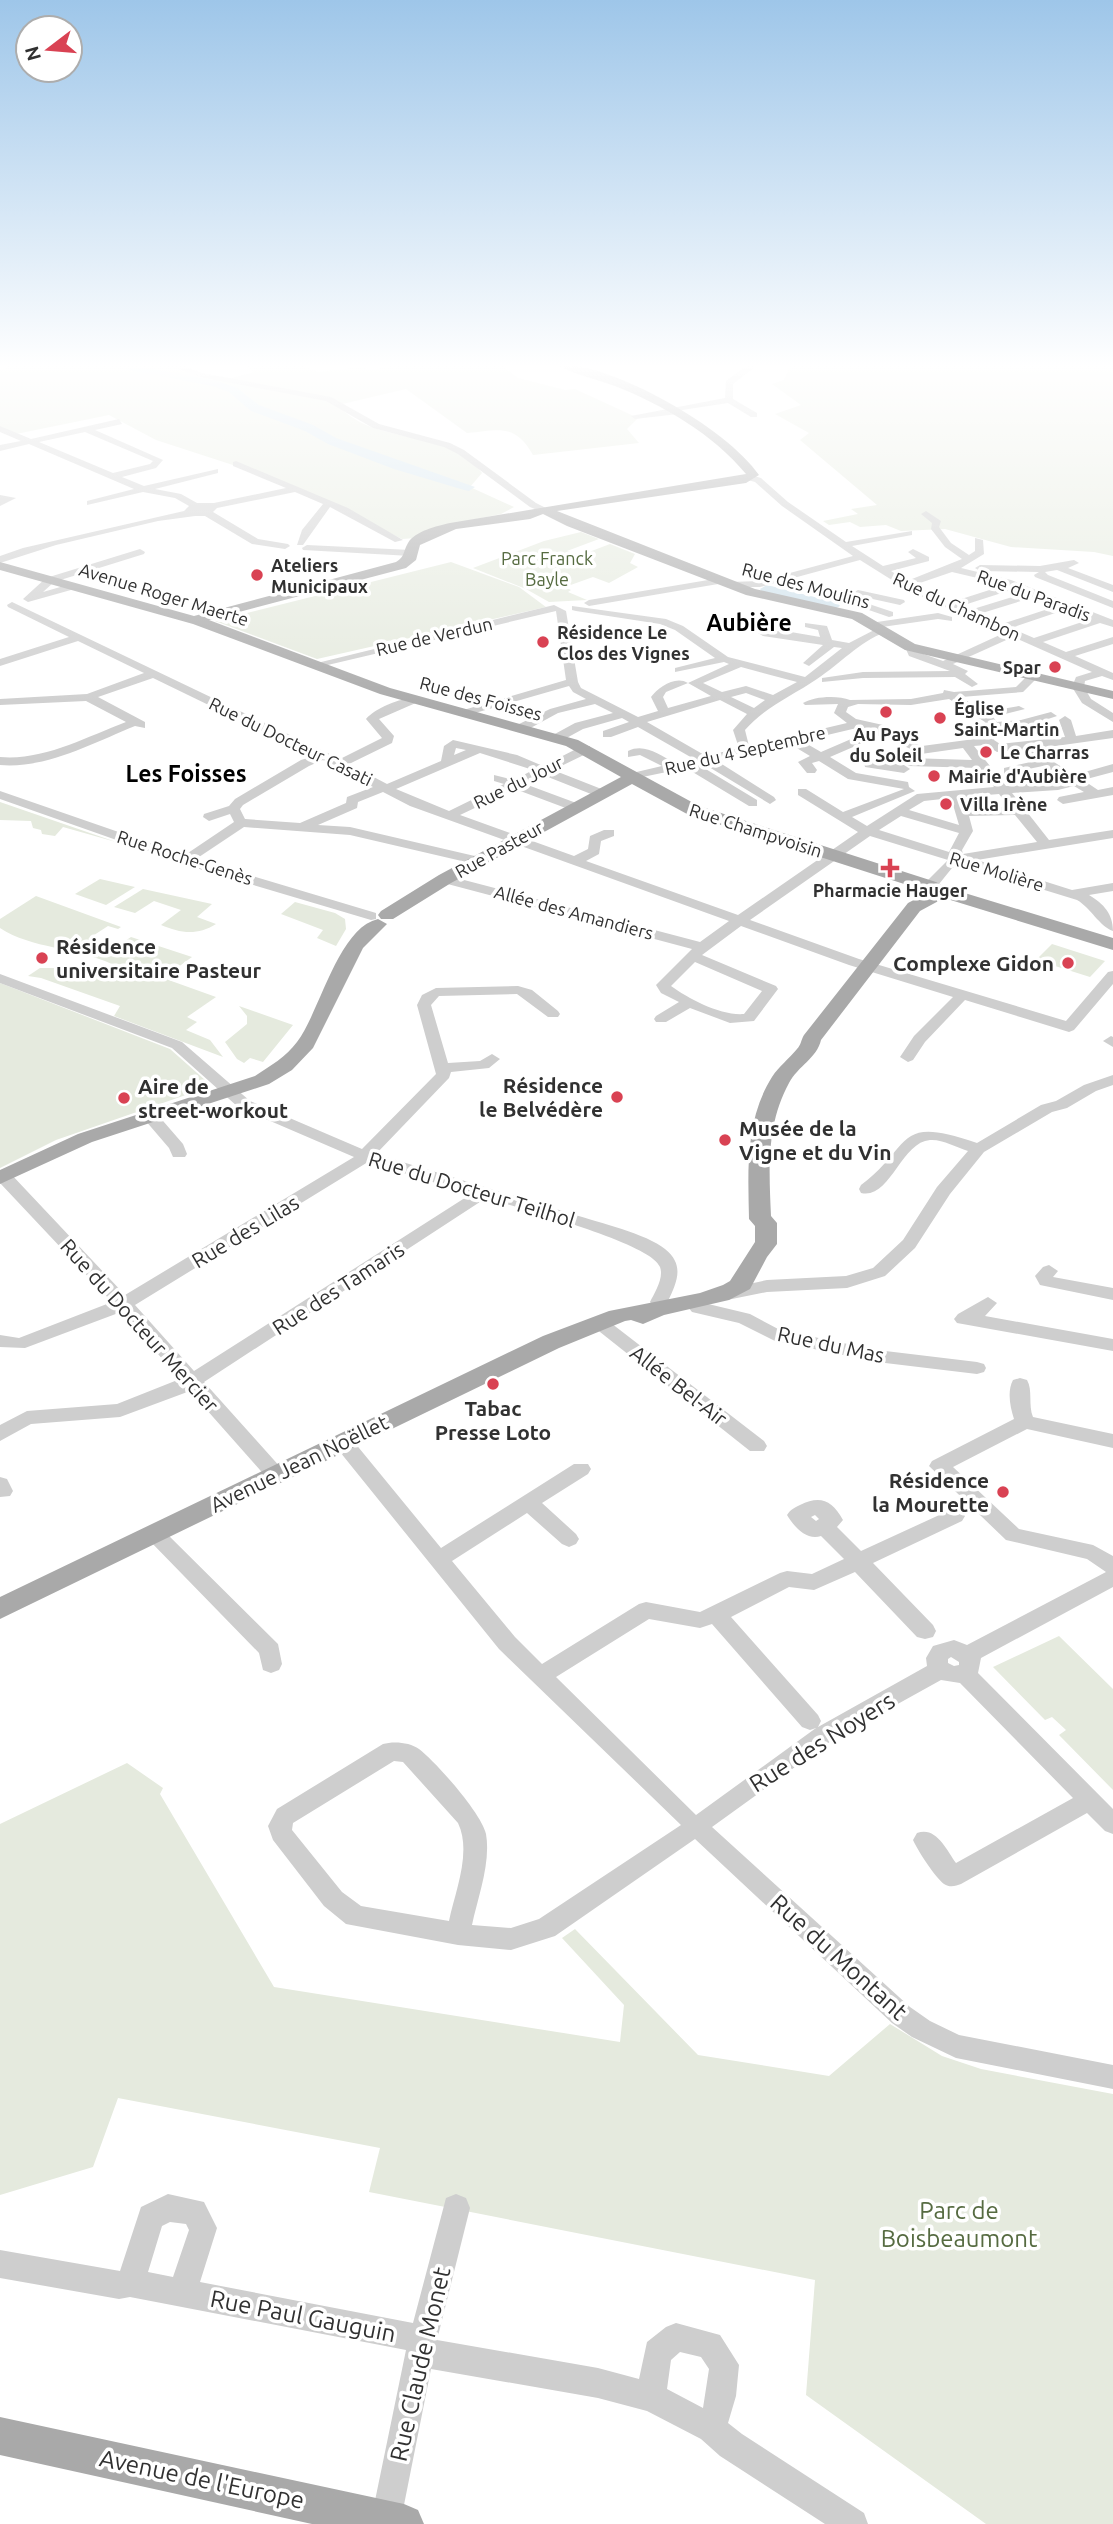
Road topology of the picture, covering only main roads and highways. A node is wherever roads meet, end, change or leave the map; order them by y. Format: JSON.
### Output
{"nodes":[{"id":1,"x":734,"y":481,"type":"edge"},
{"id":2,"x":534,"y":510,"type":"junction"},
{"id":3,"x":572,"y":516,"type":"junction"},
{"id":4,"x":0,"y":566,"type":"edge"},
{"id":5,"x":193,"y":620,"type":"junction"},
{"id":6,"x":880,"y":624,"type":"joint"},
{"id":7,"x":983,"y":664,"type":"joint"},
{"id":8,"x":315,"y":665,"type":"joint"},
{"id":9,"x":1113,"y":694,"type":"edge"},
{"id":10,"x":632,"y":777,"type":"junction"},
{"id":11,"x":647,"y":787,"type":"junction"},
{"id":12,"x":606,"y":789,"type":"junction"},
{"id":13,"x":926,"y":893,"type":"junction"},
{"id":14,"x":1113,"y":947,"type":"edge"},
{"id":15,"x":2,"y":1177,"type":"edge"},
{"id":16,"x":0,"y":1609,"type":"edge"},
{"id":17,"x":0,"y":2436,"type":"edge"},
{"id":18,"x":395,"y":2522,"type":"edge"}],
"edges":[{"from":1,"to":3,"type":"main road"},
{"from":2,"to":3,"type":"main road","name":"Rue des Moulins"},
{"from":2,"to":3,"type":"main road"},
{"from":2,"to":5,"type":"main road"},
{"from":3,"to":6,"type":"main road","name":"Rue des Moulins"},
{"from":4,"to":5,"type":"main road","name":"Avenue Roger Maerte"},
{"from":5,"to":8,"type":"main road","name":"Avenue Roger Maerte"},
{"from":6,"to":7,"type":"main road","name":"Rue des Moulins"},
{"from":7,"to":9,"type":"main road"},
{"from":8,"to":10,"type":"main road","name":"Rue des Foisses"},
{"from":10,"to":11,"type":"main road","name":"Rue Champvoisin"},
{"from":10,"to":12,"type":"main road","name":"Rue Pasteur"},
{"from":11,"to":12,"type":"main road"},
{"from":11,"to":13,"type":"main road","name":"Rue Champvoisin"},
{"from":12,"to":15,"type":"main road","name":"Rue Pasteur"},
{"from":13,"to":14,"type":"main road"},
{"from":13,"to":16,"type":"main road","name":"Avenue Jean Noëllet"},
{"from":17,"to":18,"type":"main road","name":"Avenue de l'Europe"}]}
